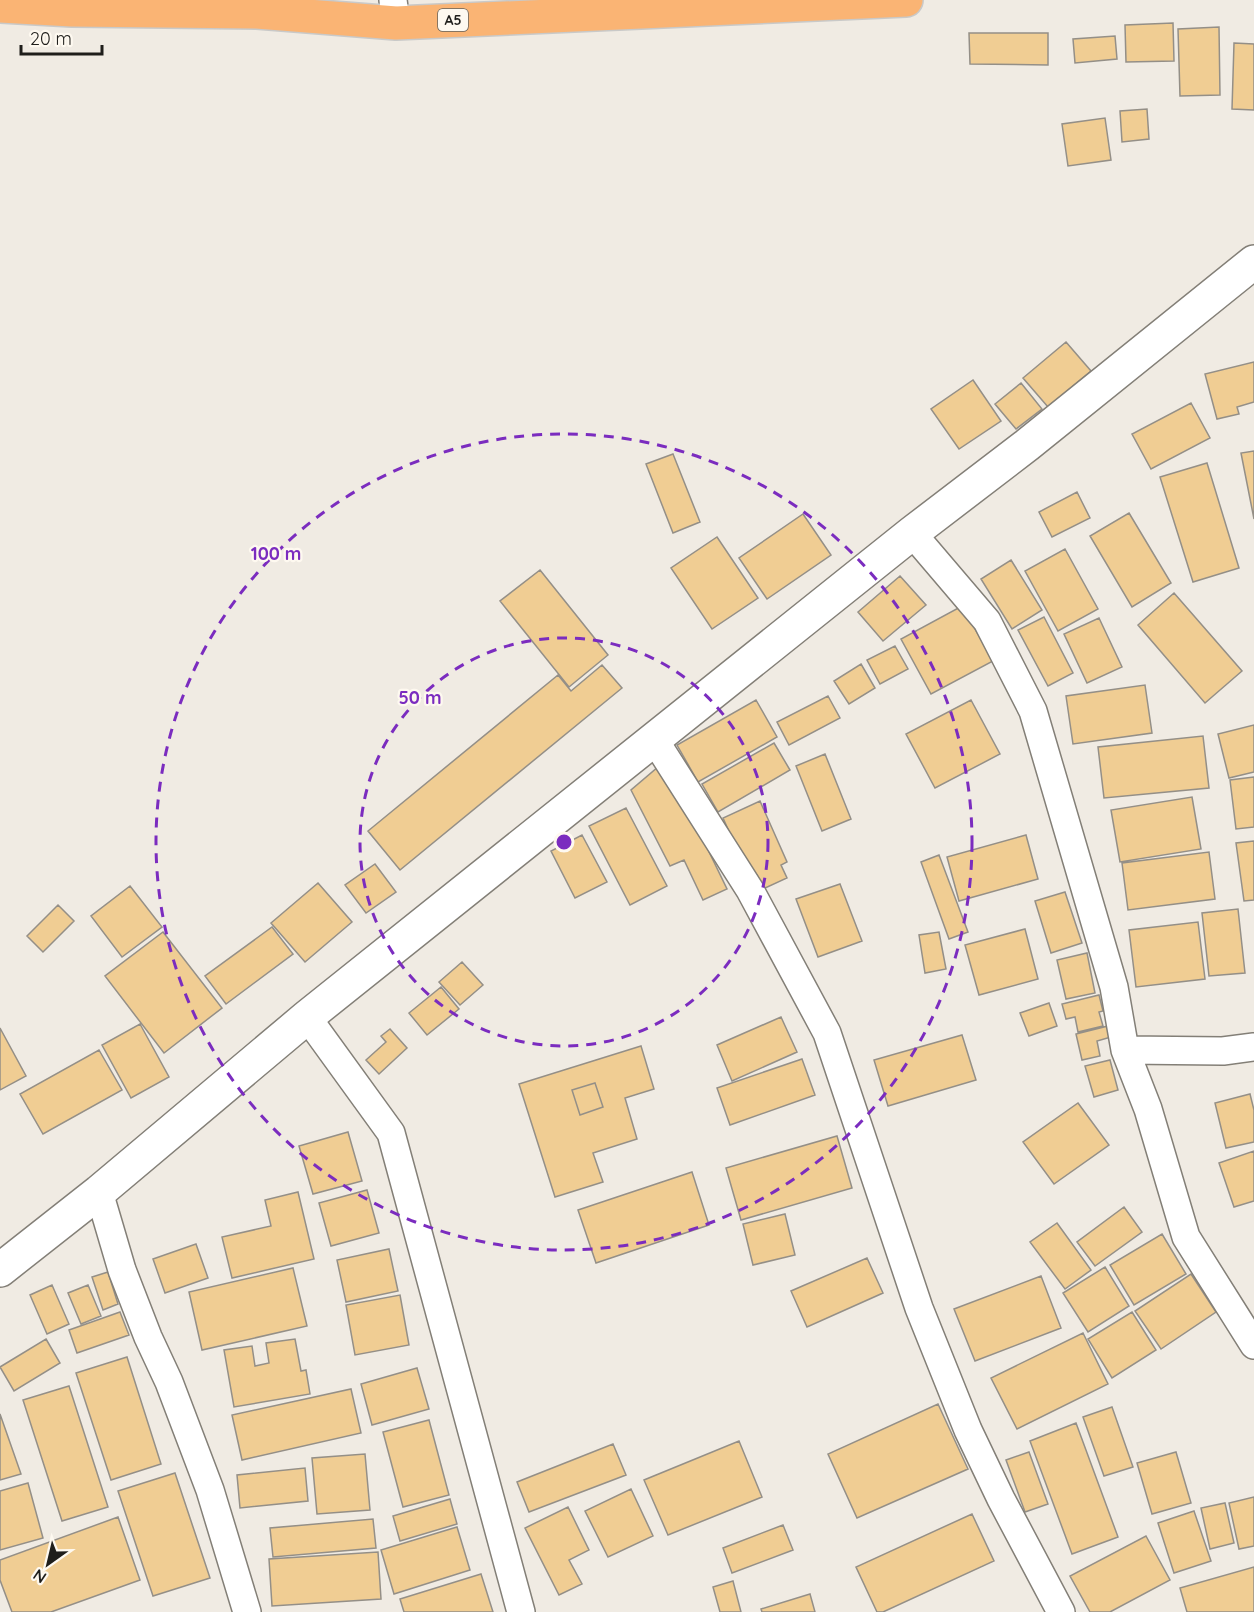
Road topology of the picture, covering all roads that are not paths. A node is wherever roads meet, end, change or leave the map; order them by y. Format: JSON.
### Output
{"nodes":[{"id":1,"x":906,"y":0,"type":"edge"},
{"id":2,"x":0,"y":6,"type":"edge"},
{"id":3,"x":395,"y":11,"type":"edge"},
{"id":4,"x":1254,"y":262,"type":"edge"},
{"id":5,"x":912,"y":533,"type":"junction"},
{"id":6,"x":654,"y":739,"type":"junction"},
{"id":7,"x":307,"y":1017,"type":"junction"},
{"id":8,"x":1254,"y":1047,"type":"edge"},
{"id":9,"x":1125,"y":1050,"type":"junction"},
{"id":10,"x":99,"y":1192,"type":"junction"},
{"id":11,"x":0,"y":1270,"type":"edge"},
{"id":12,"x":1254,"y":1345,"type":"edge"},
{"id":13,"x":248,"y":1612,"type":"edge"},
{"id":14,"x":521,"y":1612,"type":"edge"},
{"id":15,"x":1061,"y":1612,"type":"edge"}],
"edges":[{"from":1,"to":3,"type":"highway","number":"A5"},
{"from":2,"to":3,"type":"highway","number":"A5"},
{"from":4,"to":5,"type":"street"},
{"from":5,"to":6,"type":"street"},
{"from":5,"to":9,"type":"street"},
{"from":6,"to":7,"type":"street"},
{"from":6,"to":15,"type":"street"},
{"from":7,"to":10,"type":"street"},
{"from":7,"to":14,"type":"street"},
{"from":8,"to":9,"type":"street"},
{"from":9,"to":12,"type":"street"},
{"from":10,"to":11,"type":"street"},
{"from":10,"to":13,"type":"street"}]}
